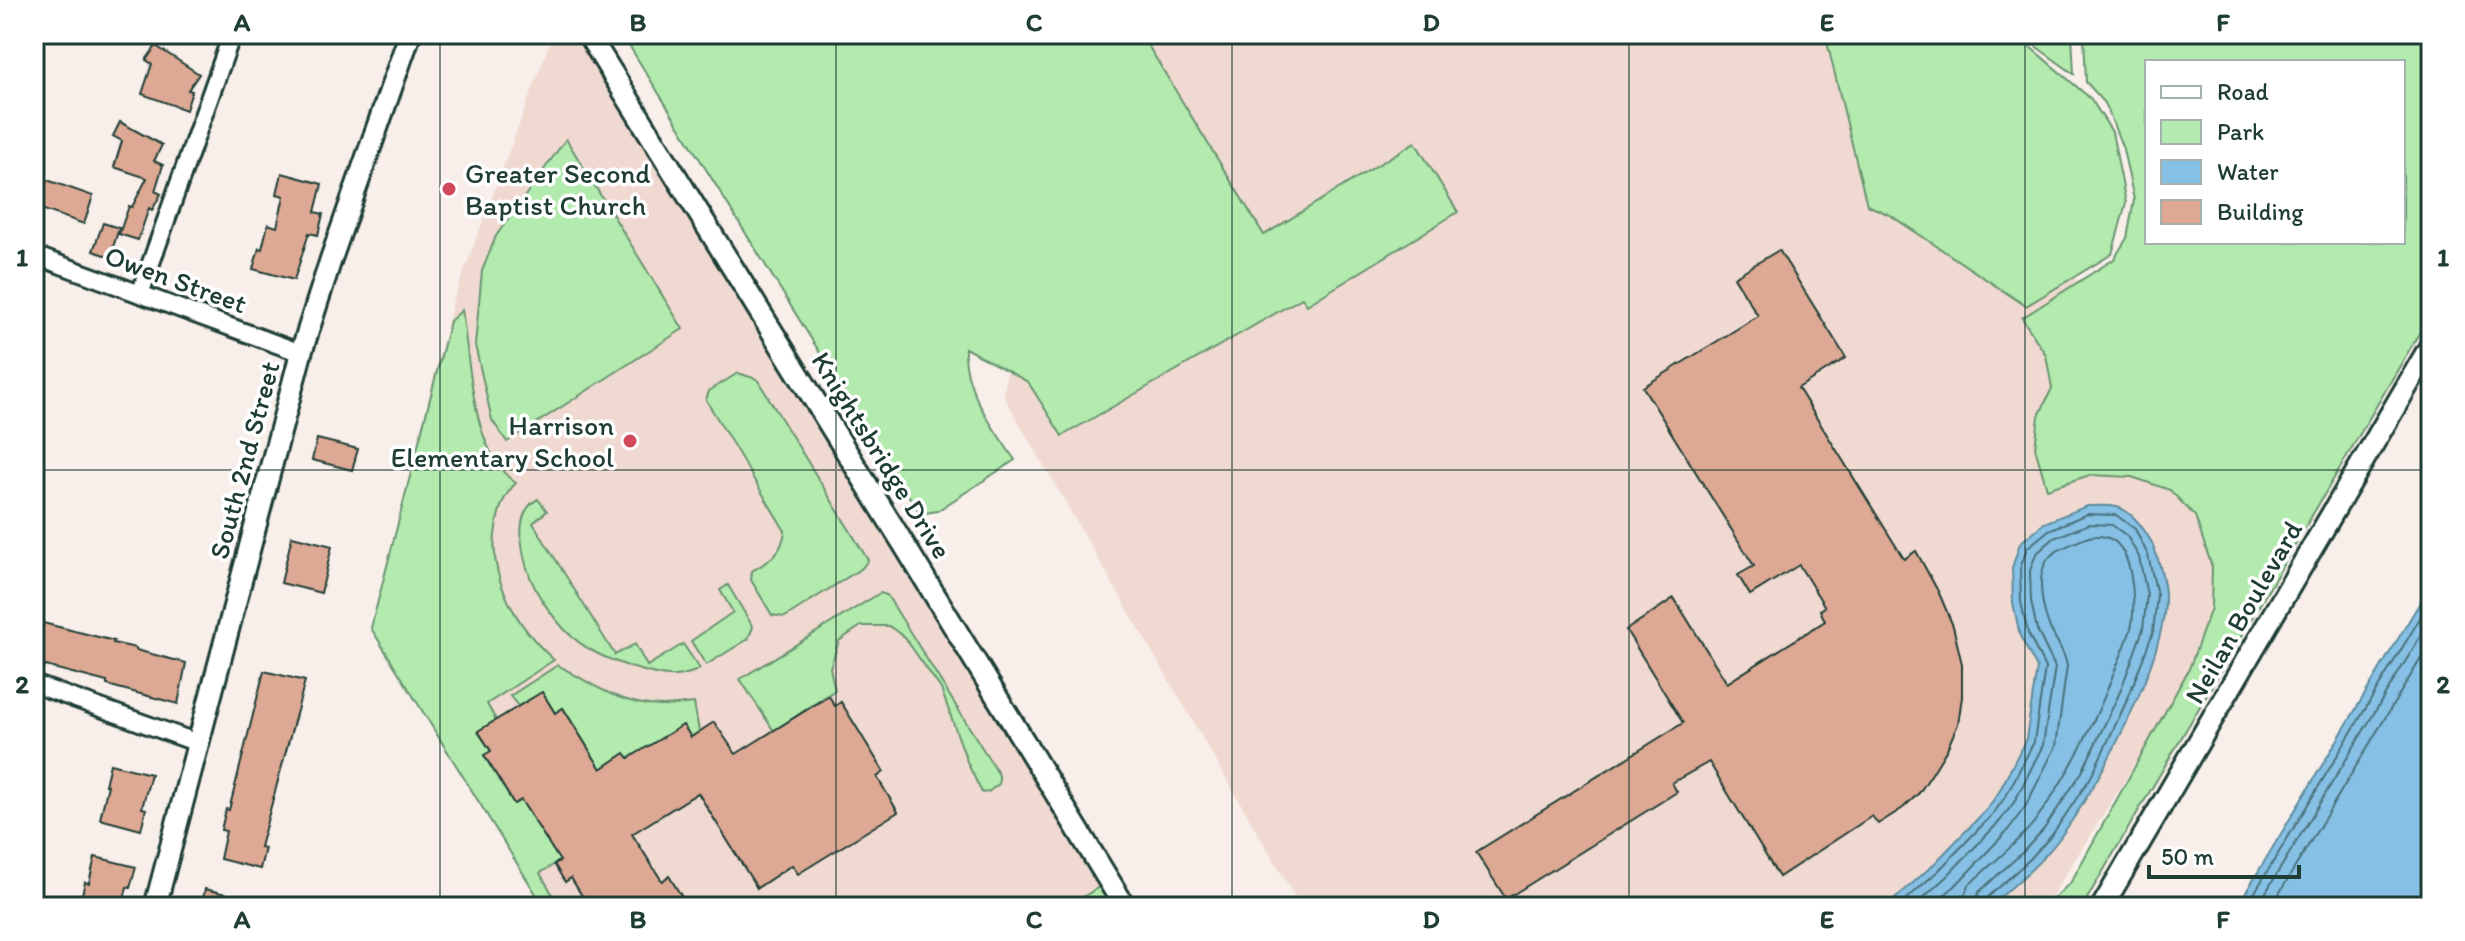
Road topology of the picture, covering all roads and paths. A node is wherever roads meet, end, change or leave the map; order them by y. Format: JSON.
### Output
{"nodes":[{"id":1,"x":232,"y":34,"type":"edge"},
{"id":2,"x":410,"y":34,"type":"edge"},
{"id":3,"x":588,"y":34,"type":"edge"},
{"id":4,"x":34,"y":255,"type":"edge"},
{"id":5,"x":140,"y":294,"type":"junction"},
{"id":6,"x":2431,"y":345,"type":"edge"},
{"id":7,"x":301,"y":353,"type":"junction"},
{"id":8,"x":34,"y":684,"type":"edge"},
{"id":9,"x":198,"y":743,"type":"junction"},
{"id":10,"x":155,"y":907,"type":"edge"},
{"id":11,"x":1125,"y":907,"type":"edge"},
{"id":12,"x":2102,"y":907,"type":"edge"}],
"edges":[{"from":1,"to":5,"type":"street"},
{"from":2,"to":7,"type":"street","name":"South 2nd Street"},
{"from":3,"to":11,"type":"street","name":"Knightsbridge Drive"},
{"from":4,"to":5,"type":"street","name":"Owen Street"},
{"from":5,"to":7,"type":"street","name":"Owen Street"},
{"from":6,"to":12,"type":"street","name":"Neilan Boulevard"},
{"from":7,"to":9,"type":"street","name":"South 2nd Street"},
{"from":8,"to":9,"type":"street"},
{"from":9,"to":10,"type":"street","name":"South 2nd Street"}]}
